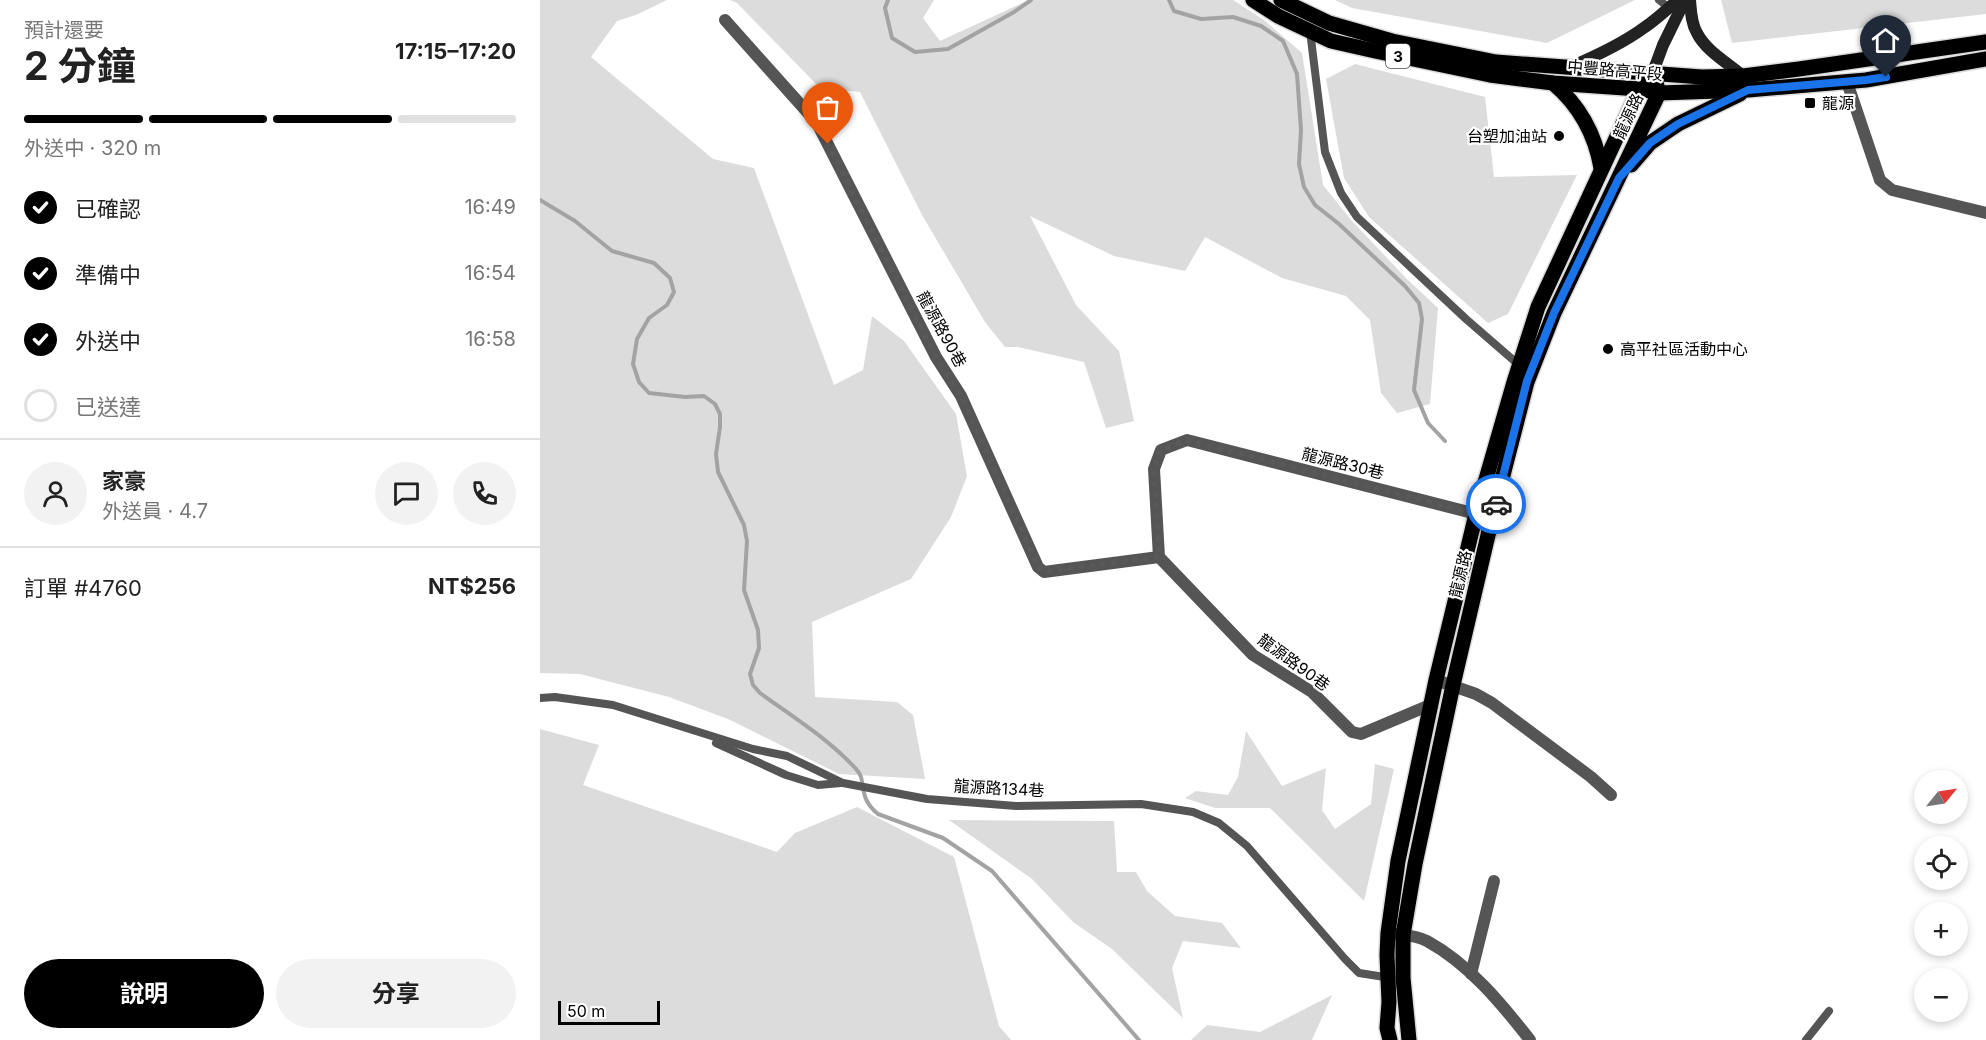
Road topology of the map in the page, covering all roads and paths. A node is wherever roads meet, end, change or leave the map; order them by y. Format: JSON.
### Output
{"nodes":[{"id":1,"x":1253,"y":0,"type":"edge"},
{"id":2,"x":1281,"y":0,"type":"edge"},
{"id":3,"x":1685,"y":0,"type":"edge"},
{"id":4,"x":1690,"y":0,"type":"edge"},
{"id":5,"x":1668,"y":3,"type":"edge"},
{"id":6,"x":725,"y":20,"type":"dead end"},
{"id":7,"x":1310,"y":31,"type":"junction"},
{"id":8,"x":1986,"y":42,"type":"edge"},
{"id":9,"x":1986,"y":59,"type":"edge"},
{"id":10,"x":1844,"y":63,"type":"junction"},
{"id":11,"x":1568,"y":68,"type":"junction"},
{"id":12,"x":1653,"y":72,"type":"junction"},
{"id":13,"x":1847,"y":82,"type":"junction"},
{"id":14,"x":1552,"y":83,"type":"junction"},
{"id":15,"x":1745,"y":83,"type":"junction"},
{"id":16,"x":1639,"y":89,"type":"junction"},
{"id":17,"x":1659,"y":93,"type":"junction"},
{"id":18,"x":1601,"y":168,"type":"junction"},
{"id":19,"x":1619,"y":178,"type":"junction"},
{"id":20,"x":1986,"y":213,"type":"edge"},
{"id":21,"x":1519,"y":365,"type":"junction"},
{"id":22,"x":1476,"y":514,"type":"junction"},
{"id":23,"x":1492,"y":518,"type":"junction"},
{"id":24,"x":1159,"y":557,"type":"junction"},
{"id":25,"x":1436,"y":680,"type":"junction"},
{"id":26,"x":1453,"y":685,"type":"junction"},
{"id":27,"x":540,"y":698,"type":"edge"},
{"id":28,"x":1430,"y":705,"type":"junction"},
{"id":29,"x":685,"y":729,"type":"junction"},
{"id":30,"x":847,"y":784,"type":"junction"},
{"id":31,"x":1611,"y":795,"type":"dead end"},
{"id":32,"x":1494,"y":881,"type":"dead end"},
{"id":33,"x":1396,"y":934,"type":"junction"},
{"id":34,"x":1471,"y":974,"type":"junction"},
{"id":35,"x":1395,"y":978,"type":"junction"},
{"id":36,"x":1829,"y":1011,"type":"dead end"},
{"id":37,"x":1390,"y":1040,"type":"edge"},
{"id":38,"x":1409,"y":1040,"type":"edge"},
{"id":39,"x":1530,"y":1040,"type":"edge"},
{"id":40,"x":1806,"y":1040,"type":"edge"}],
"edges":[{"from":1,"to":7,"type":"main road","name":"中豐路高平段","number":"3"},
{"from":2,"to":11,"type":"main road","name":"中豐路高平段","number":"3"},
{"from":3,"to":12,"type":"street"},
{"from":4,"to":15,"type":"street"},
{"from":5,"to":11,"type":"street"},
{"from":6,"to":24,"type":"street","name":"龍源路90巷"},
{"from":7,"to":14,"type":"main road","name":"中豐路高平段","number":"3"},
{"from":7,"to":21,"type":"lane"},
{"from":8,"to":10,"type":"main road","name":"中豐路高平段","number":"3"},
{"from":9,"to":13,"type":"main road","name":"中豐路高平段","number":"3"},
{"from":10,"to":13,"type":"main road"},
{"from":10,"to":15,"type":"main road","name":"中豐路高平段","number":"3"},
{"from":11,"to":12,"type":"main road","name":"中豐路高平段","number":"3"},
{"from":12,"to":15,"type":"main road","name":"中豐路高平段","number":"3"},
{"from":12,"to":16,"type":"main road"},
{"from":12,"to":17,"type":"main road","name":"龍源路"},
{"from":13,"to":15,"type":"main road","name":"中豐路高平段","number":"3"},
{"from":13,"to":20,"type":"street"},
{"from":14,"to":16,"type":"main road","name":"中豐路高平段","number":"3"},
{"from":14,"to":18,"type":"main road"},
{"from":15,"to":17,"type":"main road","name":"中豐路高平段","number":"3"},
{"from":15,"to":19,"type":"main road"},
{"from":16,"to":17,"type":"main road","name":"中豐路高平段","number":"3"},
{"from":16,"to":18,"type":"main road"},
{"from":17,"to":19,"type":"main road","name":"龍源路"},
{"from":18,"to":21,"type":"main road"},
{"from":19,"to":23,"type":"main road","name":"龍源路"},
{"from":21,"to":22,"type":"main road"},
{"from":22,"to":23,"type":"street","name":"龍源路30巷"},
{"from":22,"to":24,"type":"street","name":"龍源路30巷"},
{"from":22,"to":25,"type":"main road"},
{"from":23,"to":26,"type":"main road","name":"龍源路"},
{"from":24,"to":28,"type":"street","name":"龍源路90巷"},
{"from":25,"to":26,"type":"street"},
{"from":25,"to":28,"type":"main road"},
{"from":26,"to":31,"type":"street"},
{"from":26,"to":33,"type":"main road","name":"龍源路"},
{"from":27,"to":29,"type":"lane","name":"龍源路134巷"},
{"from":28,"to":33,"type":"main road"},
{"from":29,"to":30,"type":"lane","name":"龍源路134巷"},
{"from":29,"to":30,"type":"lane"},
{"from":30,"to":35,"type":"lane","name":"龍源路134巷"},
{"from":32,"to":34,"type":"street"},
{"from":33,"to":34,"type":"street"},
{"from":33,"to":35,"type":"main road"},
{"from":34,"to":39,"type":"street"},
{"from":35,"to":37,"type":"main road"},
{"from":35,"to":38,"type":"main road"},
{"from":36,"to":40,"type":"lane"}]}
